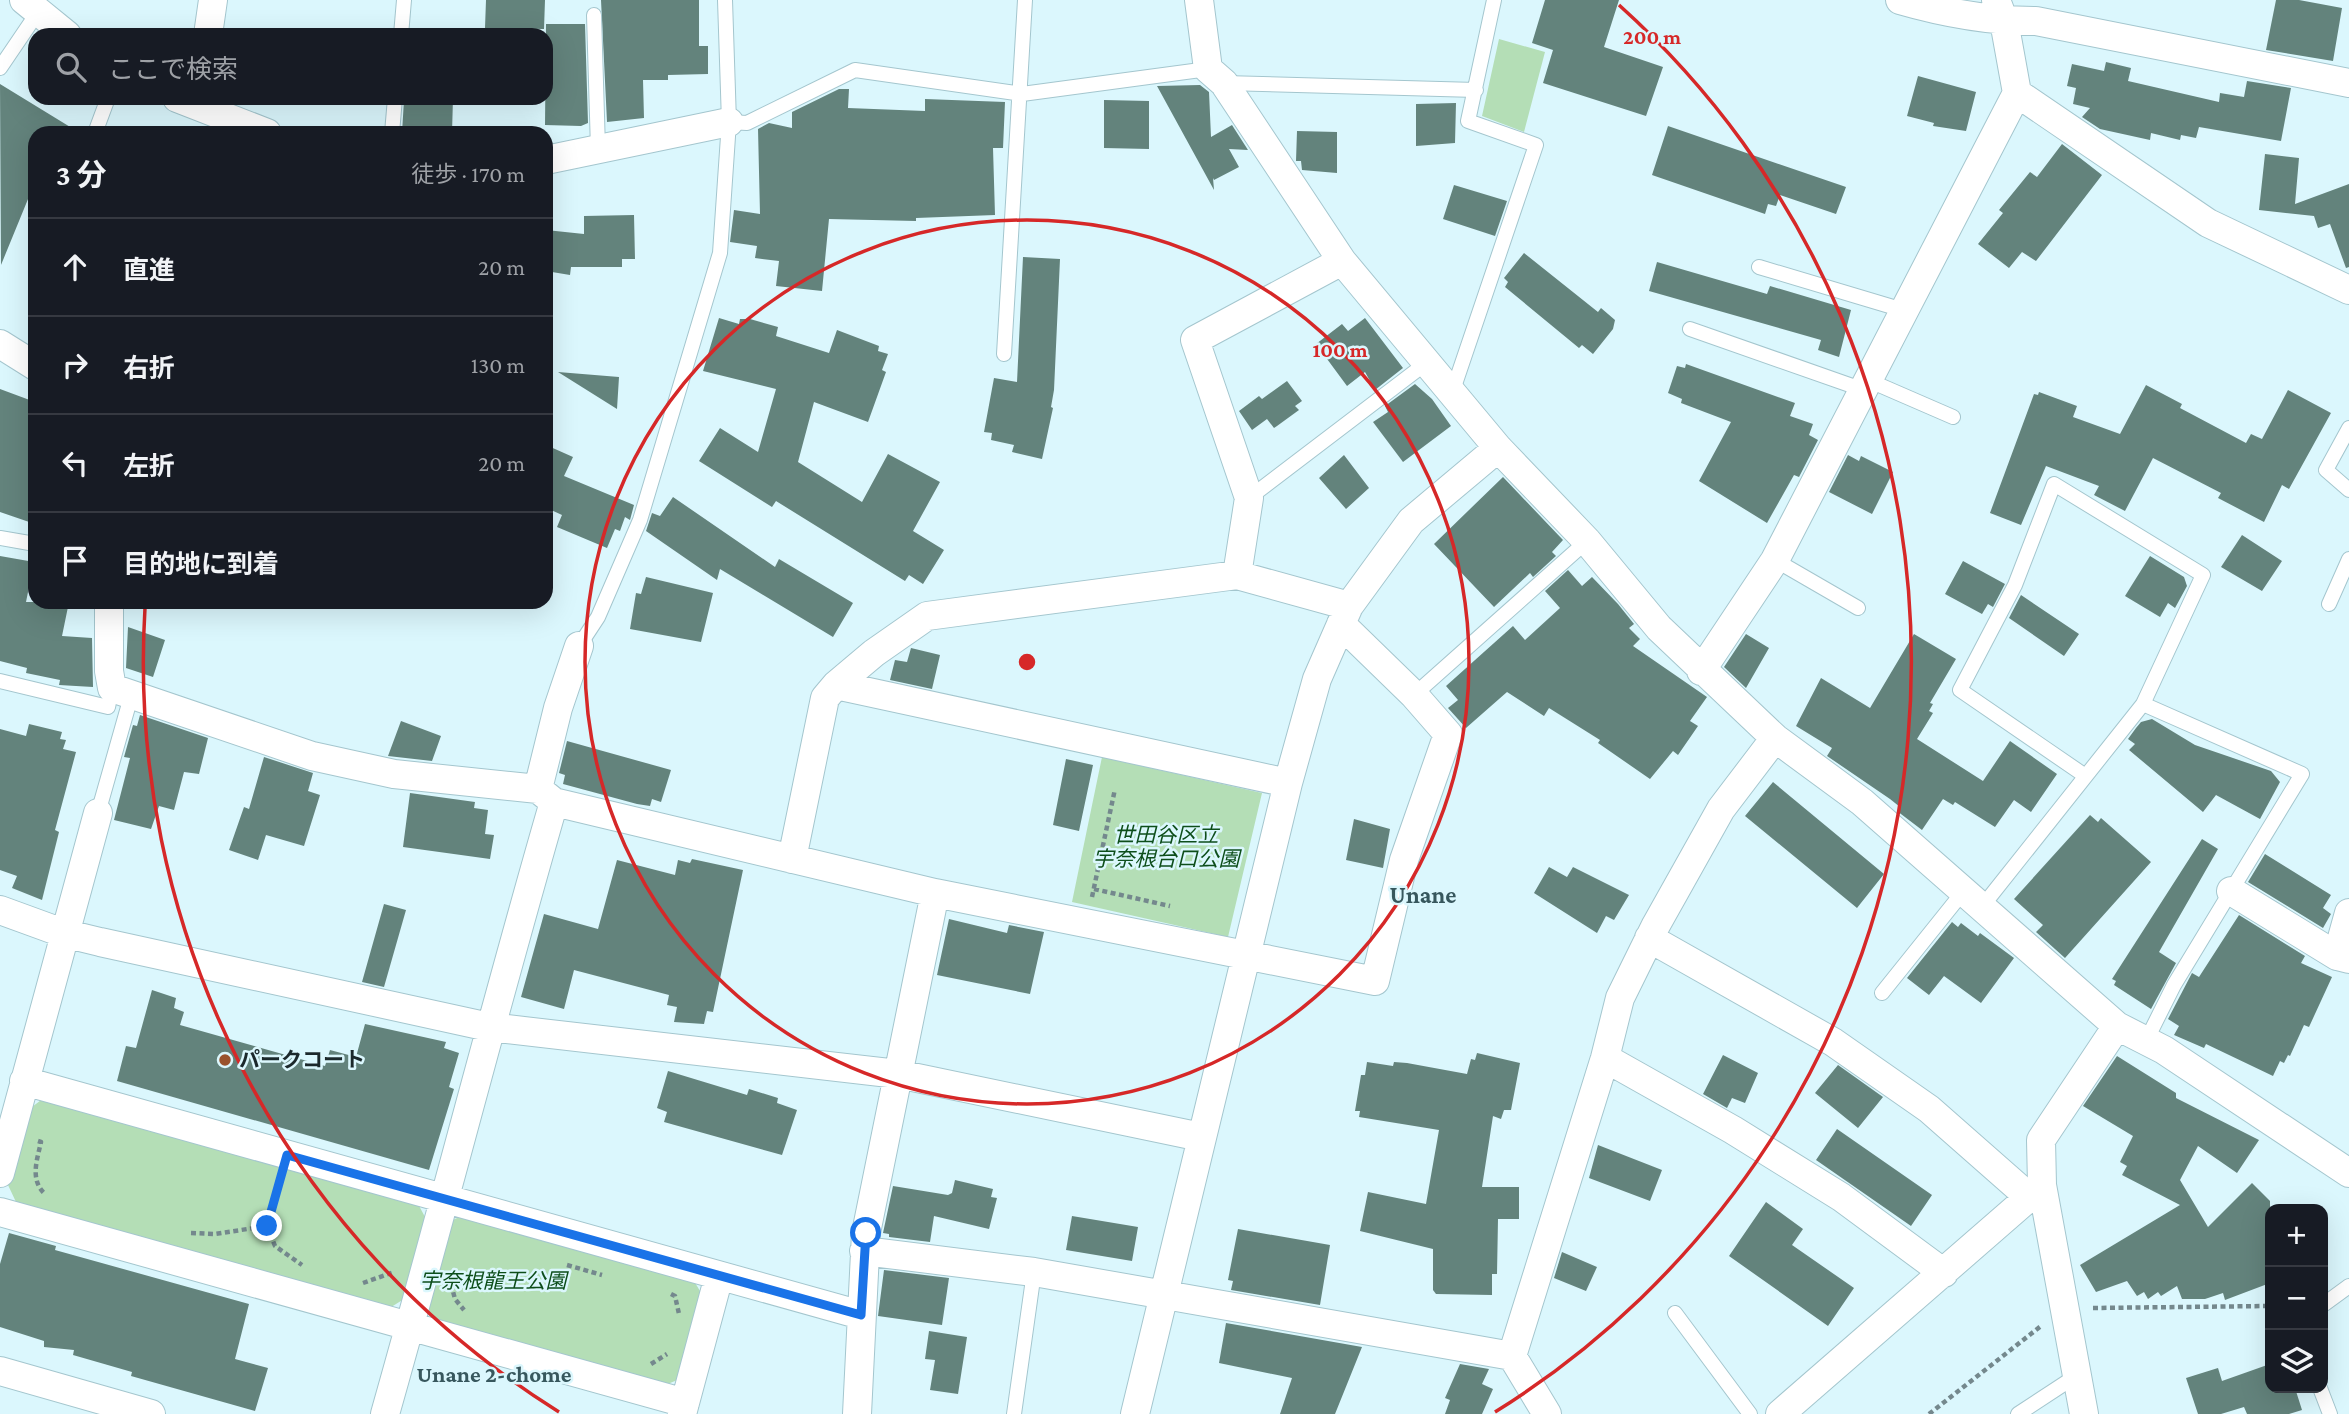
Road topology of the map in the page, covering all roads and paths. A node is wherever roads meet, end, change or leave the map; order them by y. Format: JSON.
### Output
{"nodes":[{"id":1,"x":213,"y":0,"type":"edge"},
{"id":2,"x":404,"y":0,"type":"edge"},
{"id":3,"x":725,"y":0,"type":"edge"},
{"id":4,"x":1025,"y":0,"type":"edge"},
{"id":5,"x":1199,"y":0,"type":"edge"},
{"id":6,"x":1494,"y":0,"type":"edge"},
{"id":7,"x":1900,"y":0,"type":"edge"},
{"id":8,"x":31,"y":6,"type":"edge"},
{"id":9,"x":2000,"y":10,"type":"edge"},
{"id":10,"x":594,"y":15,"type":"dead end"},
{"id":11,"x":58,"y":28,"type":"edge"},
{"id":12,"x":209,"y":28,"type":"edge"},
{"id":13,"x":402,"y":28,"type":"edge"},
{"id":14,"x":0,"y":68,"type":"edge"},
{"id":15,"x":1216,"y":76,"type":"junction"},
{"id":16,"x":2349,"y":83,"type":"edge"},
{"id":17,"x":1476,"y":90,"type":"junction"},
{"id":18,"x":2017,"y":93,"type":"junction"},
{"id":19,"x":1022,"y":94,"type":"junction"},
{"id":20,"x":105,"y":105,"type":"edge"},
{"id":21,"x":201,"y":105,"type":"edge"},
{"id":22,"x":394,"y":105,"type":"edge"},
{"id":23,"x":729,"y":122,"type":"junction"},
{"id":24,"x":97,"y":126,"type":"edge"},
{"id":25,"x":251,"y":126,"type":"edge"},
{"id":26,"x":393,"y":126,"type":"edge"},
{"id":27,"x":598,"y":149,"type":"junction"},
{"id":28,"x":553,"y":159,"type":"edge"},
{"id":29,"x":1342,"y":261,"type":"junction"},
{"id":30,"x":1759,"y":267,"type":"dead end"},
{"id":31,"x":2349,"y":290,"type":"edge"},
{"id":32,"x":1903,"y":310,"type":"junction"},
{"id":33,"x":1690,"y":329,"type":"dead end"},
{"id":34,"x":0,"y":344,"type":"edge"},
{"id":35,"x":1004,"y":354,"type":"dead end"},
{"id":36,"x":28,"y":362,"type":"edge"},
{"id":37,"x":1425,"y":364,"type":"junction"},
{"id":38,"x":1867,"y":386,"type":"junction"},
{"id":39,"x":1452,"y":393,"type":"junction"},
{"id":40,"x":1953,"y":417,"type":"dead end"},
{"id":41,"x":2349,"y":428,"type":"edge"},
{"id":42,"x":1498,"y":448,"type":"junction"},
{"id":43,"x":2349,"y":490,"type":"edge"},
{"id":44,"x":1249,"y":498,"type":"junction"},
{"id":45,"x":0,"y":537,"type":"edge"},
{"id":46,"x":1587,"y":541,"type":"junction"},
{"id":47,"x":28,"y":543,"type":"edge"},
{"id":48,"x":2349,"y":559,"type":"edge"},
{"id":49,"x":1775,"y":560,"type":"junction"},
{"id":50,"x":1237,"y":575,"type":"junction"},
{"id":51,"x":2329,"y":604,"type":"dead end"},
{"id":52,"x":1858,"y":608,"type":"dead end"},
{"id":53,"x":109,"y":609,"type":"edge"},
{"id":54,"x":1345,"y":615,"type":"junction"},
{"id":55,"x":579,"y":646,"type":"joint"},
{"id":56,"x":1701,"y":671,"type":"junction"},
{"id":57,"x":0,"y":681,"type":"edge"},
{"id":58,"x":836,"y":685,"type":"junction"},
{"id":59,"x":122,"y":690,"type":"junction"},
{"id":60,"x":1414,"y":695,"type":"junction"},
{"id":61,"x":2143,"y":704,"type":"junction"},
{"id":62,"x":1776,"y":738,"type":"junction"},
{"id":63,"x":2084,"y":775,"type":"junction"},
{"id":64,"x":1288,"y":783,"type":"junction"},
{"id":65,"x":1115,"y":789,"type":"dead end"},
{"id":66,"x":546,"y":796,"type":"junction"},
{"id":67,"x":98,"y":813,"type":"joint"},
{"id":68,"x":792,"y":859,"type":"junction"},
{"id":69,"x":1094,"y":889,"type":"junction"},
{"id":70,"x":2231,"y":891,"type":"junction"},
{"id":71,"x":935,"y":893,"type":"junction"},
{"id":72,"x":1972,"y":900,"type":"junction"},
{"id":73,"x":1170,"y":906,"type":"dead end"},
{"id":74,"x":0,"y":910,"type":"edge"},
{"id":75,"x":2349,"y":913,"type":"edge"},
{"id":76,"x":1086,"y":921,"type":"junction"},
{"id":77,"x":63,"y":933,"type":"junction"},
{"id":78,"x":1649,"y":938,"type":"junction"},
{"id":79,"x":1245,"y":957,"type":"junction"},
{"id":80,"x":2343,"y":957,"type":"edge"},
{"id":81,"x":1882,"y":993,"type":"dead end"},
{"id":82,"x":2117,"y":1026,"type":"junction"},
{"id":83,"x":489,"y":1027,"type":"junction"},
{"id":84,"x":2146,"y":1041,"type":"junction"},
{"id":85,"x":1605,"y":1058,"type":"junction"},
{"id":86,"x":898,"y":1074,"type":"junction"},
{"id":87,"x":24,"y":1081,"type":"junction"},
{"id":88,"x":10,"y":1134,"type":"junction"},
{"id":89,"x":1201,"y":1137,"type":"junction"},
{"id":90,"x":287,"y":1155,"type":"junction"},
{"id":91,"x":0,"y":1173,"type":"edge"},
{"id":92,"x":2349,"y":1173,"type":"edge"},
{"id":93,"x":2036,"y":1191,"type":"junction"},
{"id":94,"x":55,"y":1196,"type":"dead end"},
{"id":95,"x":444,"y":1196,"type":"junction"},
{"id":96,"x":0,"y":1212,"type":"edge"},
{"id":97,"x":267,"y":1226,"type":"junction"},
{"id":98,"x":188,"y":1233,"type":"dead end"},
{"id":99,"x":864,"y":1251,"type":"junction"},
{"id":100,"x":559,"y":1261,"type":"dead end"},
{"id":101,"x":399,"y":1267,"type":"dead end"},
{"id":102,"x":453,"y":1270,"type":"dead end"},
{"id":103,"x":314,"y":1272,"type":"dead end"},
{"id":104,"x":1034,"y":1272,"type":"junction"},
{"id":105,"x":1944,"y":1273,"type":"junction"},
{"id":106,"x":606,"y":1276,"type":"dead end"},
{"id":107,"x":719,"y":1276,"type":"junction"},
{"id":108,"x":351,"y":1282,"type":"dead end"},
{"id":109,"x":2349,"y":1286,"type":"edge"},
{"id":110,"x":662,"y":1288,"type":"dead end"},
{"id":111,"x":1164,"y":1294,"type":"junction"},
{"id":112,"x":2328,"y":1302,"type":"edge"},
{"id":113,"x":1675,"y":1313,"type":"dead end"},
{"id":114,"x":468,"y":1314,"type":"dead end"},
{"id":115,"x":861,"y":1315,"type":"junction"},
{"id":116,"x":680,"y":1321,"type":"dead end"},
{"id":117,"x":410,"y":1326,"type":"junction"},
{"id":118,"x":670,"y":1350,"type":"dead end"},
{"id":119,"x":1512,"y":1356,"type":"junction"},
{"id":120,"x":645,"y":1364,"type":"dead end"},
{"id":121,"x":0,"y":1371,"type":"edge"},
{"id":122,"x":2076,"y":1376,"type":"junction"},
{"id":123,"x":2322,"y":1393,"type":"edge"},
{"id":124,"x":684,"y":1408,"type":"edge"},
{"id":125,"x":151,"y":1414,"type":"edge"},
{"id":126,"x":386,"y":1414,"type":"edge"},
{"id":127,"x":857,"y":1414,"type":"edge"},
{"id":128,"x":1014,"y":1414,"type":"edge"},
{"id":129,"x":1135,"y":1414,"type":"edge"},
{"id":130,"x":1548,"y":1414,"type":"edge"},
{"id":131,"x":1750,"y":1414,"type":"edge"},
{"id":132,"x":1780,"y":1414,"type":"edge"},
{"id":133,"x":2018,"y":1414,"type":"edge"},
{"id":134,"x":2084,"y":1414,"type":"edge"},
{"id":135,"x":2330,"y":1414,"type":"edge"}],
"edges":[{"from":1,"to":12,"type":"street"},
{"from":2,"to":13,"type":"lane"},
{"from":3,"to":23,"type":"lane"},
{"from":4,"to":19,"type":"lane"},
{"from":5,"to":15,"type":"street"},
{"from":6,"to":17,"type":"lane"},
{"from":7,"to":9,"type":"street"},
{"from":8,"to":11,"type":"street"},
{"from":8,"to":14,"type":"lane"},
{"from":9,"to":16,"type":"street"},
{"from":9,"to":18,"type":"street"},
{"from":10,"to":27,"type":"lane"},
{"from":15,"to":17,"type":"lane"},
{"from":15,"to":19,"type":"lane"},
{"from":15,"to":29,"type":"street"},
{"from":17,"to":39,"type":"lane"},
{"from":18,"to":31,"type":"street"},
{"from":18,"to":32,"type":"street"},
{"from":19,"to":23,"type":"lane"},
{"from":19,"to":35,"type":"lane"},
{"from":20,"to":24,"type":"lane"},
{"from":21,"to":25,"type":"street"},
{"from":22,"to":26,"type":"lane"},
{"from":23,"to":27,"type":"street"},
{"from":23,"to":55,"type":"lane"},
{"from":27,"to":28,"type":"street"},
{"from":29,"to":37,"type":"street"},
{"from":29,"to":44,"type":"street"},
{"from":30,"to":32,"type":"lane"},
{"from":32,"to":38,"type":"street"},
{"from":33,"to":38,"type":"lane"},
{"from":34,"to":36,"type":"street"},
{"from":37,"to":39,"type":"street"},
{"from":37,"to":44,"type":"lane"},
{"from":38,"to":40,"type":"lane"},
{"from":38,"to":49,"type":"street"},
{"from":39,"to":42,"type":"street"},
{"from":41,"to":43,"type":"lane"},
{"from":42,"to":46,"type":"street"},
{"from":42,"to":54,"type":"street"},
{"from":44,"to":50,"type":"street"},
{"from":45,"to":47,"type":"lane"},
{"from":46,"to":56,"type":"street"},
{"from":46,"to":60,"type":"lane"},
{"from":48,"to":51,"type":"lane"},
{"from":49,"to":52,"type":"lane"},
{"from":49,"to":56,"type":"street"},
{"from":50,"to":54,"type":"street"},
{"from":50,"to":58,"type":"street"},
{"from":53,"to":59,"type":"street"},
{"from":54,"to":60,"type":"street"},
{"from":54,"to":64,"type":"street"},
{"from":55,"to":66,"type":"street"},
{"from":56,"to":62,"type":"street"},
{"from":57,"to":59,"type":"lane"},
{"from":58,"to":64,"type":"street"},
{"from":58,"to":68,"type":"street"},
{"from":59,"to":66,"type":"street"},
{"from":59,"to":67,"type":"lane"},
{"from":60,"to":79,"type":"street"},
{"from":61,"to":63,"type":"lane"},
{"from":61,"to":63,"type":"lane"},
{"from":61,"to":70,"type":"lane"},
{"from":62,"to":72,"type":"street"},
{"from":62,"to":78,"type":"street"},
{"from":63,"to":72,"type":"lane"},
{"from":64,"to":79,"type":"street"},
{"from":65,"to":69,"type":"path"},
{"from":66,"to":68,"type":"street"},
{"from":66,"to":83,"type":"street"},
{"from":67,"to":77,"type":"street"},
{"from":68,"to":71,"type":"street"},
{"from":69,"to":73,"type":"path"},
{"from":69,"to":76,"type":"path"},
{"from":70,"to":80,"type":"street"},
{"from":70,"to":84,"type":"lane"},
{"from":71,"to":76,"type":"street"},
{"from":71,"to":86,"type":"street"},
{"from":72,"to":81,"type":"lane"},
{"from":72,"to":82,"type":"street"},
{"from":74,"to":77,"type":"street"},
{"from":75,"to":80,"type":"street"},
{"from":76,"to":79,"type":"street"},
{"from":77,"to":83,"type":"street"},
{"from":77,"to":87,"type":"street"},
{"from":78,"to":85,"type":"street"},
{"from":78,"to":93,"type":"street"},
{"from":79,"to":89,"type":"street"},
{"from":82,"to":84,"type":"street"},
{"from":82,"to":93,"type":"street"},
{"from":83,"to":86,"type":"street"},
{"from":83,"to":95,"type":"street"},
{"from":84,"to":92,"type":"street"},
{"from":85,"to":105,"type":"street"},
{"from":85,"to":119,"type":"street"},
{"from":86,"to":89,"type":"street"},
{"from":86,"to":99,"type":"street"},
{"from":87,"to":88,"type":"street"},
{"from":87,"to":90,"type":"street"},
{"from":88,"to":91,"type":"street"},
{"from":88,"to":94,"type":"path"},
{"from":89,"to":111,"type":"street"},
{"from":90,"to":95,"type":"street"},
{"from":90,"to":97,"type":"path"},
{"from":93,"to":105,"type":"street"},
{"from":93,"to":122,"type":"street"},
{"from":95,"to":107,"type":"street"},
{"from":95,"to":117,"type":"street"},
{"from":96,"to":117,"type":"street"},
{"from":97,"to":98,"type":"path"},
{"from":97,"to":103,"type":"path"},
{"from":99,"to":104,"type":"street"},
{"from":99,"to":115,"type":"street"},
{"from":100,"to":106,"type":"path"},
{"from":101,"to":108,"type":"path"},
{"from":102,"to":114,"type":"path"},
{"from":104,"to":111,"type":"street"},
{"from":104,"to":128,"type":"lane"},
{"from":105,"to":132,"type":"street"},
{"from":107,"to":115,"type":"street"},
{"from":107,"to":124,"type":"street"},
{"from":109,"to":112,"type":"lane"},
{"from":110,"to":116,"type":"path"},
{"from":111,"to":119,"type":"street"},
{"from":111,"to":129,"type":"street"},
{"from":113,"to":131,"type":"lane"},
{"from":115,"to":127,"type":"street"},
{"from":117,"to":124,"type":"street"},
{"from":117,"to":126,"type":"street"},
{"from":118,"to":120,"type":"path"},
{"from":119,"to":130,"type":"street"},
{"from":121,"to":125,"type":"street"},
{"from":122,"to":133,"type":"lane"},
{"from":122,"to":134,"type":"street"},
{"from":123,"to":135,"type":"lane"}]}
